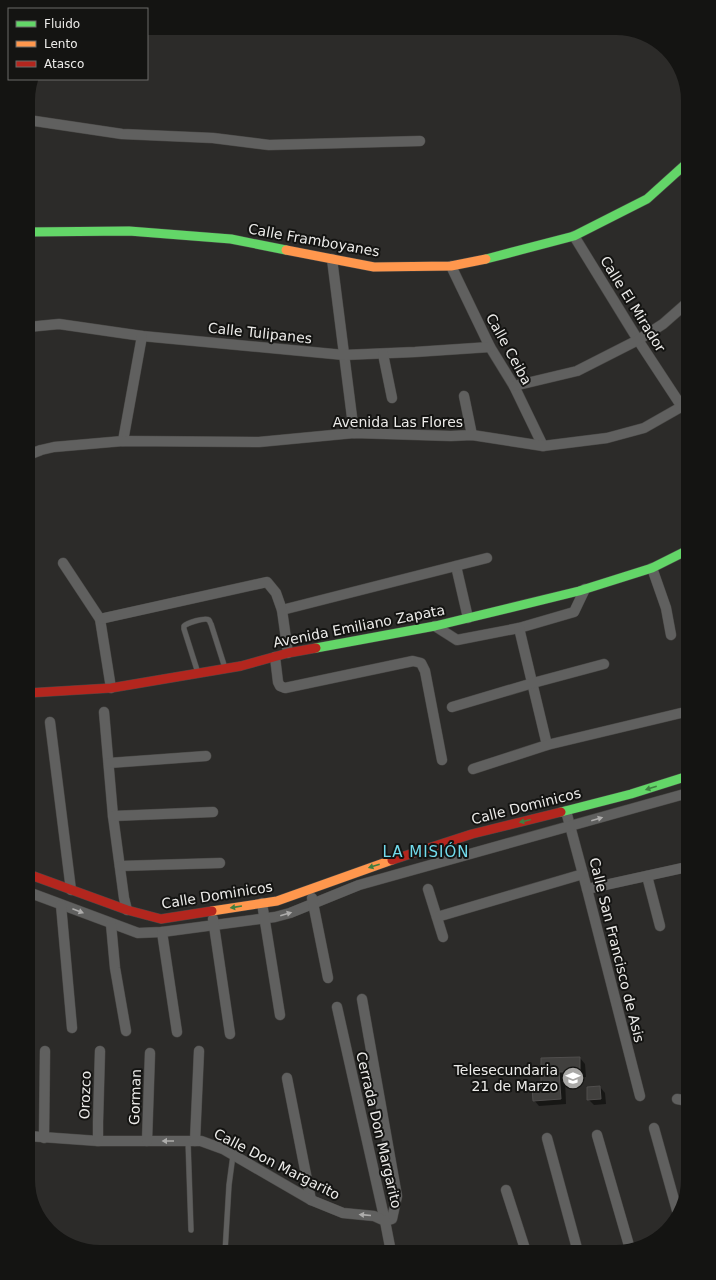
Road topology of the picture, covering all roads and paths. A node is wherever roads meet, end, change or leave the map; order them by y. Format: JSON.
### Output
{"nodes":[{"id":1,"x":35,"y":121,"type":"edge"},
{"id":2,"x":420,"y":141,"type":"dead end"},
{"id":3,"x":681,"y":168,"type":"edge"},
{"id":4,"x":35,"y":232,"type":"edge"},
{"id":5,"x":574,"y":236,"type":"junction"},
{"id":6,"x":332,"y":259,"type":"junction"},
{"id":7,"x":451,"y":266,"type":"junction"},
{"id":8,"x":681,"y":308,"type":"edge"},
{"id":9,"x":35,"y":326,"type":"edge"},
{"id":10,"x":142,"y":336,"type":"junction"},
{"id":11,"x":638,"y":340,"type":"junction"},
{"id":12,"x":490,"y":347,"type":"junction"},
{"id":13,"x":383,"y":354,"type":"junction"},
{"id":14,"x":344,"y":355,"type":"junction"},
{"id":15,"x":514,"y":386,"type":"junction"},
{"id":16,"x":464,"y":396,"type":"dead end"},
{"id":17,"x":392,"y":398,"type":"dead end"},
{"id":18,"x":681,"y":399,"type":"edge"},
{"id":19,"x":681,"y":407,"type":"edge"},
{"id":20,"x":354,"y":433,"type":"junction"},
{"id":21,"x":472,"y":435,"type":"junction"},
{"id":22,"x":123,"y":441,"type":"junction"},
{"id":23,"x":544,"y":446,"type":"junction"},
{"id":24,"x":35,"y":453,"type":"edge"},
{"id":25,"x":681,"y":554,"type":"edge"},
{"id":26,"x":487,"y":558,"type":"dead end"},
{"id":27,"x":63,"y":563,"type":"dead end"},
{"id":28,"x":456,"y":566,"type":"junction"},
{"id":29,"x":652,"y":568,"type":"junction"},
{"id":30,"x":585,"y":589,"type":"junction"},
{"id":31,"x":282,"y":610,"type":"junction"},
{"id":32,"x":100,"y":618,"type":"junction"},
{"id":33,"x":468,"y":618,"type":"junction"},
{"id":34,"x":435,"y":626,"type":"junction"},
{"id":35,"x":519,"y":628,"type":"junction"},
{"id":36,"x":671,"y":635,"type":"dead end"},
{"id":37,"x":288,"y":653,"type":"junction"},
{"id":38,"x":275,"y":657,"type":"junction"},
{"id":39,"x":604,"y":664,"type":"dead end"},
{"id":40,"x":225,"y":669,"type":"junction"},
{"id":41,"x":198,"y":674,"type":"junction"},
{"id":42,"x":532,"y":683,"type":"junction"},
{"id":43,"x":111,"y":688,"type":"junction"},
{"id":44,"x":35,"y":693,"type":"edge"},
{"id":45,"x":452,"y":707,"type":"dead end"},
{"id":46,"x":104,"y":712,"type":"dead end"},
{"id":47,"x":681,"y":713,"type":"dead end"},
{"id":48,"x":50,"y":722,"type":"dead end"},
{"id":49,"x":547,"y":745,"type":"junction"},
{"id":50,"x":206,"y":756,"type":"dead end"},
{"id":51,"x":442,"y":760,"type":"dead end"},
{"id":52,"x":109,"y":763,"type":"junction"},
{"id":53,"x":473,"y":769,"type":"dead end"},
{"id":54,"x":681,"y":778,"type":"edge"},
{"id":55,"x":681,"y":795,"type":"edge"},
{"id":56,"x":566,"y":810,"type":"junction"},
{"id":57,"x":213,"y":812,"type":"dead end"},
{"id":58,"x":113,"y":816,"type":"junction"},
{"id":59,"x":570,"y":826,"type":"junction"},
{"id":60,"x":417,"y":852,"type":"junction"},
{"id":61,"x":220,"y":863,"type":"dead end"},
{"id":62,"x":120,"y":866,"type":"junction"},
{"id":63,"x":422,"y":866,"type":"junction"},
{"id":64,"x":681,"y":868,"type":"edge"},
{"id":65,"x":583,"y":874,"type":"junction"},
{"id":66,"x":647,"y":876,"type":"junction"},
{"id":67,"x":35,"y":877,"type":"edge"},
{"id":68,"x":309,"y":888,"type":"junction"},
{"id":69,"x":587,"y":888,"type":"junction"},
{"id":70,"x":428,"y":889,"type":"dead end"},
{"id":71,"x":71,"y":890,"type":"junction"},
{"id":72,"x":35,"y":895,"type":"edge"},
{"id":73,"x":262,"y":903,"type":"junction"},
{"id":74,"x":313,"y":904,"type":"junction"},
{"id":75,"x":61,"y":905,"type":"junction"},
{"id":76,"x":127,"y":910,"type":"junction"},
{"id":77,"x":212,"y":911,"type":"junction"},
{"id":78,"x":437,"y":917,"type":"junction"},
{"id":79,"x":264,"y":918,"type":"junction"},
{"id":80,"x":111,"y":924,"type":"junction"},
{"id":81,"x":214,"y":925,"type":"junction"},
{"id":82,"x":660,"y":926,"type":"dead end"},
{"id":83,"x":162,"y":932,"type":"junction"},
{"id":84,"x":443,"y":937,"type":"dead end"},
{"id":85,"x":328,"y":978,"type":"dead end"},
{"id":86,"x":362,"y":999,"type":"dead end"},
{"id":87,"x":337,"y":1007,"type":"dead end"},
{"id":88,"x":280,"y":1015,"type":"dead end"},
{"id":89,"x":72,"y":1028,"type":"dead end"},
{"id":90,"x":126,"y":1031,"type":"dead end"},
{"id":91,"x":177,"y":1032,"type":"dead end"},
{"id":92,"x":230,"y":1034,"type":"dead end"},
{"id":93,"x":45,"y":1051,"type":"dead end"},
{"id":94,"x":100,"y":1051,"type":"dead end"},
{"id":95,"x":200,"y":1052,"type":"dead end"},
{"id":96,"x":150,"y":1053,"type":"dead end"},
{"id":97,"x":286,"y":1078,"type":"dead end"},
{"id":98,"x":640,"y":1096,"type":"dead end"},
{"id":99,"x":677,"y":1099,"type":"dead end"},
{"id":100,"x":681,"y":1100,"type":"edge"},
{"id":101,"x":654,"y":1128,"type":"dead end"},
{"id":102,"x":597,"y":1135,"type":"dead end"},
{"id":103,"x":35,"y":1137,"type":"edge"},
{"id":104,"x":44,"y":1138,"type":"junction"},
{"id":105,"x":547,"y":1138,"type":"dead end"},
{"id":106,"x":98,"y":1140,"type":"junction"},
{"id":107,"x":147,"y":1141,"type":"junction"},
{"id":108,"x":192,"y":1142,"type":"junction"},
{"id":109,"x":233,"y":1155,"type":"junction"},
{"id":110,"x":506,"y":1190,"type":"dead end"},
{"id":111,"x":311,"y":1200,"type":"junction"},
{"id":112,"x":676,"y":1206,"type":"edge"},
{"id":113,"x":385,"y":1221,"type":"junction"},
{"id":114,"x":191,"y":1230,"type":"dead end"},
{"id":115,"x":629,"y":1244,"type":"edge"},
{"id":116,"x":225,"y":1245,"type":"edge"},
{"id":117,"x":390,"y":1245,"type":"edge"},
{"id":118,"x":524,"y":1245,"type":"edge"},
{"id":119,"x":576,"y":1245,"type":"edge"}],
"edges":[{"from":1,"to":2,"type":"street"},
{"from":3,"to":5,"type":"street","name":"Calle Framboyanes"},
{"from":4,"to":6,"type":"street","name":"Calle Framboyanes"},
{"from":5,"to":7,"type":"street","name":"Calle Framboyanes"},
{"from":5,"to":11,"type":"street","name":"Calle El Mirador"},
{"from":6,"to":7,"type":"street","name":"Calle Framboyanes"},
{"from":6,"to":14,"type":"street"},
{"from":7,"to":12,"type":"street","name":"Calle Ceiba"},
{"from":8,"to":11,"type":"street"},
{"from":9,"to":10,"type":"street","name":"Calle Tulipanes"},
{"from":10,"to":14,"type":"street","name":"Calle Tulipanes"},
{"from":10,"to":22,"type":"street"},
{"from":11,"to":15,"type":"street"},
{"from":11,"to":18,"type":"street","name":"Calle El Mirador"},
{"from":12,"to":13,"type":"street","name":"Calle Tulipanes"},
{"from":12,"to":15,"type":"street","name":"Calle Ceiba"},
{"from":13,"to":14,"type":"street","name":"Calle Tulipanes"},
{"from":13,"to":17,"type":"street"},
{"from":14,"to":20,"type":"street"},
{"from":15,"to":23,"type":"street","name":"Calle Ceiba"},
{"from":16,"to":21,"type":"street"},
{"from":19,"to":23,"type":"street","name":"Avenida Las Flores"},
{"from":20,"to":21,"type":"street","name":"Avenida Las Flores"},
{"from":20,"to":22,"type":"street","name":"Avenida Las Flores"},
{"from":21,"to":23,"type":"street","name":"Avenida Las Flores"},
{"from":22,"to":24,"type":"street","name":"Avenida Las Flores"},
{"from":25,"to":29,"type":"street","name":"Avenida Emiliano Zapata"},
{"from":26,"to":28,"type":"street"},
{"from":27,"to":32,"type":"street"},
{"from":28,"to":31,"type":"street"},
{"from":28,"to":33,"type":"street"},
{"from":29,"to":30,"type":"street","name":"Avenida Emiliano Zapata"},
{"from":29,"to":36,"type":"street"},
{"from":30,"to":33,"type":"street","name":"Avenida Emiliano Zapata"},
{"from":30,"to":35,"type":"street"},
{"from":31,"to":32,"type":"street"},
{"from":31,"to":37,"type":"street"},
{"from":32,"to":43,"type":"street"},
{"from":33,"to":34,"type":"street","name":"Avenida Emiliano Zapata"},
{"from":34,"to":35,"type":"street"},
{"from":34,"to":37,"type":"street","name":"Avenida Emiliano Zapata"},
{"from":35,"to":42,"type":"street"},
{"from":37,"to":38,"type":"street","name":"Avenida Emiliano Zapata"},
{"from":38,"to":40,"type":"street","name":"Avenida Emiliano Zapata"},
{"from":38,"to":51,"type":"street"},
{"from":39,"to":42,"type":"street"},
{"from":40,"to":41,"type":"street","name":"Avenida Emiliano Zapata"},
{"from":40,"to":41,"type":"lane"},
{"from":41,"to":43,"type":"street","name":"Avenida Emiliano Zapata"},
{"from":42,"to":45,"type":"street"},
{"from":42,"to":49,"type":"street"},
{"from":43,"to":44,"type":"street","name":"Avenida Emiliano Zapata"},
{"from":46,"to":52,"type":"street"},
{"from":47,"to":49,"type":"street"},
{"from":48,"to":71,"type":"street"},
{"from":49,"to":53,"type":"street"},
{"from":50,"to":52,"type":"street"},
{"from":52,"to":58,"type":"street"},
{"from":54,"to":56,"type":"street","name":"Calle Dominicos","one_way":true},
{"from":59,"to":55,"type":"street","name":"Calle Dominicos","one_way":true},
{"from":56,"to":59,"type":"street","name":"Calle San Francisco de Asis"},
{"from":56,"to":60,"type":"street","name":"Calle Dominicos","one_way":true},
{"from":57,"to":58,"type":"street"},
{"from":58,"to":62,"type":"street"},
{"from":59,"to":63,"type":"street","name":"Calle Dominicos"},
{"from":59,"to":65,"type":"street","name":"Calle San Francisco de Asis"},
{"from":60,"to":63,"type":"street"},
{"from":60,"to":68,"type":"street","name":"Calle Dominicos","one_way":true},
{"from":61,"to":62,"type":"street"},
{"from":62,"to":76,"type":"street"},
{"from":63,"to":74,"type":"street","name":"Calle Dominicos"},
{"from":64,"to":66,"type":"street"},
{"from":65,"to":69,"type":"street","name":"Calle San Francisco de Asis"},
{"from":65,"to":78,"type":"street"},
{"from":66,"to":69,"type":"street"},
{"from":66,"to":82,"type":"street"},
{"from":67,"to":71,"type":"street","name":"Calle Dominicos"},
{"from":68,"to":73,"type":"street","name":"Calle Dominicos"},
{"from":68,"to":74,"type":"street"},
{"from":69,"to":98,"type":"street","name":"Calle San Francisco de Asis"},
{"from":70,"to":78,"type":"street"},
{"from":71,"to":76,"type":"street","name":"Calle Dominicos"},
{"from":72,"to":75,"type":"street","name":"Calle Dominicos"},
{"from":73,"to":77,"type":"street","name":"Calle Dominicos","one_way":true},
{"from":73,"to":79,"type":"street"},
{"from":79,"to":74,"type":"street","name":"Calle Dominicos","one_way":true},
{"from":74,"to":85,"type":"street"},
{"from":75,"to":80,"type":"street","name":"Calle Dominicos","one_way":true},
{"from":75,"to":89,"type":"street"},
{"from":76,"to":77,"type":"street","name":"Calle Dominicos"},
{"from":77,"to":81,"type":"street"},
{"from":78,"to":84,"type":"street"},
{"from":79,"to":81,"type":"street","name":"Calle Dominicos"},
{"from":79,"to":88,"type":"street"},
{"from":80,"to":83,"type":"street","name":"Calle Dominicos"},
{"from":80,"to":90,"type":"street"},
{"from":81,"to":83,"type":"street","name":"Calle Dominicos"},
{"from":81,"to":92,"type":"street"},
{"from":83,"to":91,"type":"street"},
{"from":86,"to":113,"type":"street","name":"Cerrada Don Margarito"},
{"from":87,"to":113,"type":"street","name":"Cerrada Don Margarito"},
{"from":93,"to":104,"type":"street"},
{"from":94,"to":106,"type":"street","name":"Orozco"},
{"from":95,"to":108,"type":"street"},
{"from":96,"to":107,"type":"street","name":"Gorman"},
{"from":97,"to":111,"type":"street"},
{"from":99,"to":100,"type":"street"},
{"from":101,"to":112,"type":"street"},
{"from":102,"to":115,"type":"street"},
{"from":103,"to":104,"type":"street","name":"Calle Don Margarito"},
{"from":104,"to":106,"type":"street","name":"Calle Don Margarito"},
{"from":105,"to":119,"type":"street"},
{"from":106,"to":107,"type":"street","name":"Calle Don Margarito"},
{"from":108,"to":107,"type":"street","name":"Calle Don Margarito","one_way":true},
{"from":108,"to":109,"type":"street","name":"Calle Don Margarito"},
{"from":108,"to":114,"type":"lane"},
{"from":109,"to":111,"type":"street","name":"Calle Don Margarito"},
{"from":109,"to":116,"type":"lane"},
{"from":110,"to":118,"type":"street"},
{"from":113,"to":111,"type":"street","name":"Calle Don Margarito","one_way":true},
{"from":113,"to":117,"type":"street"}]}
